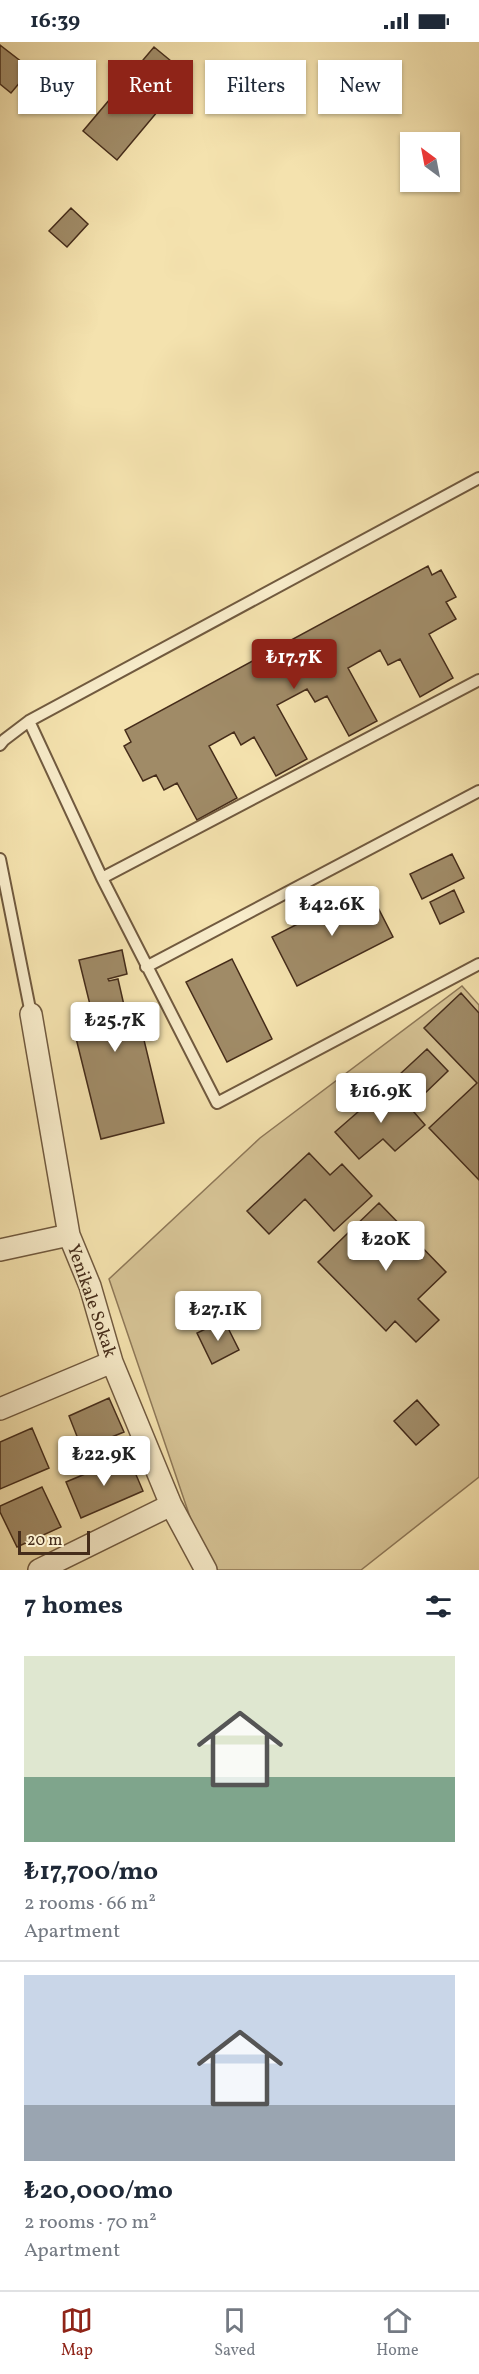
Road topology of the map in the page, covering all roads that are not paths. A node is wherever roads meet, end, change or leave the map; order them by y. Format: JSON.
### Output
{"nodes":[{"id":1,"x":479,"y":478,"type":"edge"},
{"id":2,"x":479,"y":680,"type":"edge"},
{"id":3,"x":29,"y":721,"type":"junction"},
{"id":4,"x":0,"y":745,"type":"edge"},
{"id":5,"x":479,"y":791,"type":"edge"},
{"id":6,"x":0,"y":859,"type":"edge"},
{"id":7,"x":102,"y":878,"type":"junction"},
{"id":8,"x":479,"y":964,"type":"edge"},
{"id":9,"x":147,"y":967,"type":"junction"},
{"id":10,"x":31,"y":1014,"type":"joint"},
{"id":11,"x":69,"y":1235,"type":"junction"},
{"id":12,"x":0,"y":1250,"type":"edge"},
{"id":13,"x":111,"y":1362,"type":"junction"},
{"id":14,"x":0,"y":1408,"type":"edge"},
{"id":15,"x":171,"y":1505,"type":"junction"},
{"id":16,"x":39,"y":1570,"type":"edge"},
{"id":17,"x":206,"y":1570,"type":"edge"}],
"edges":[{"from":1,"to":3,"type":"lane"},
{"from":2,"to":7,"type":"lane"},
{"from":3,"to":4,"type":"lane"},
{"from":3,"to":7,"type":"lane"},
{"from":5,"to":9,"type":"lane"},
{"from":6,"to":10,"type":"lane"},
{"from":7,"to":9,"type":"lane"},
{"from":8,"to":9,"type":"lane"},
{"from":10,"to":11,"type":"street","name":"Yenikale Sokak"},
{"from":11,"to":12,"type":"street"},
{"from":11,"to":13,"type":"street","name":"Yenikale Sokak"},
{"from":13,"to":14,"type":"street"},
{"from":13,"to":15,"type":"street","name":"Yenikale Sokak"},
{"from":15,"to":16,"type":"street"},
{"from":15,"to":17,"type":"street","name":"Yenikale Sokak"}]}
